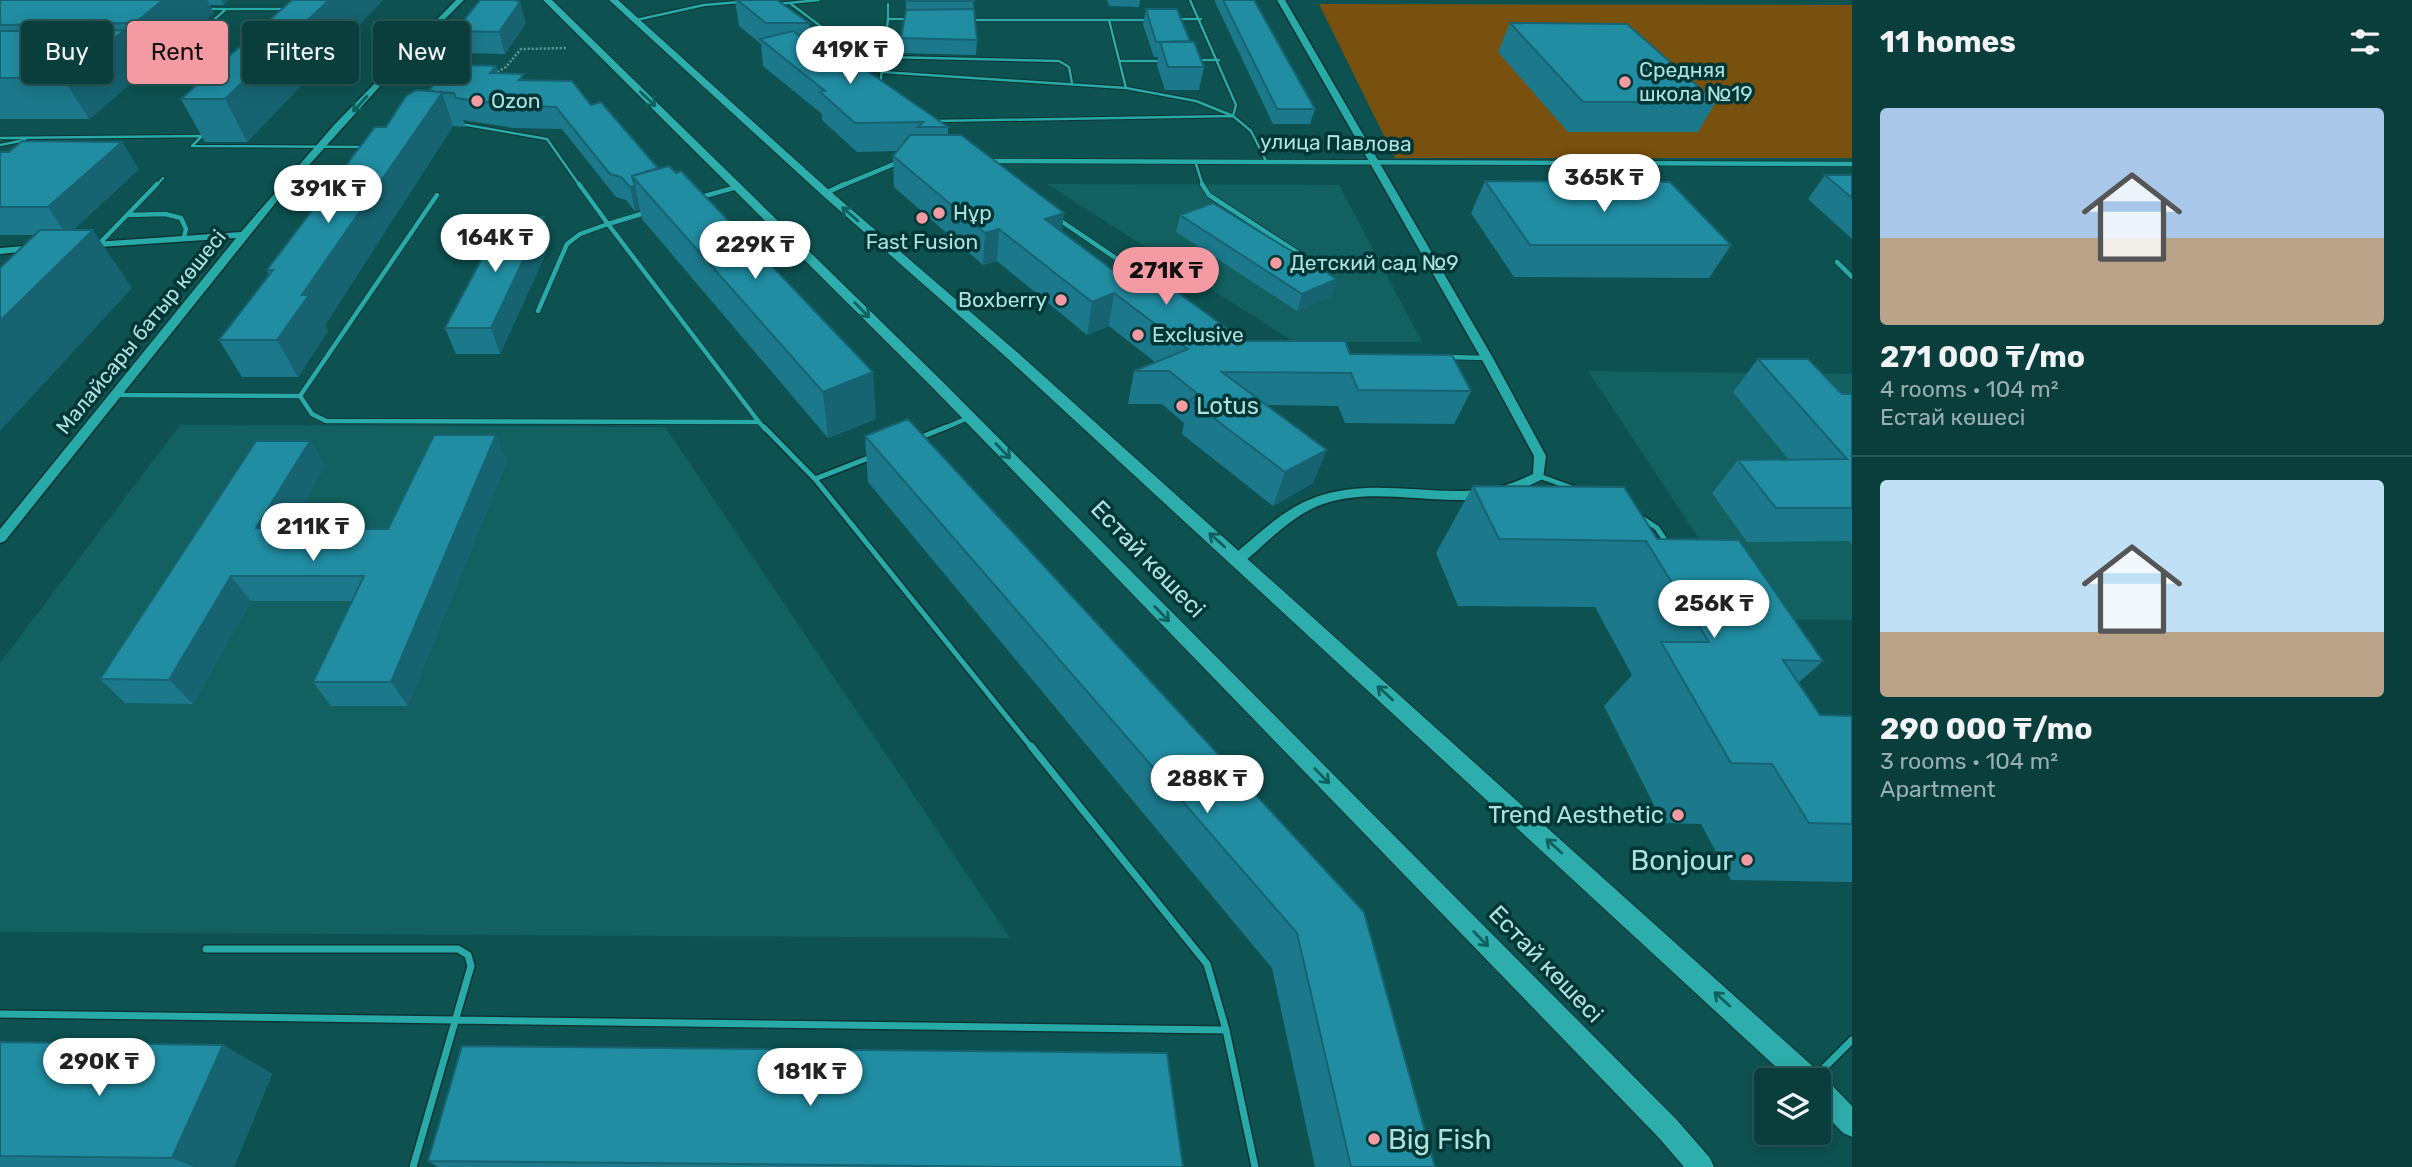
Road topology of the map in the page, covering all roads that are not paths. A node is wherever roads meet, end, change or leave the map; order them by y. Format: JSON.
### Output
{"nodes":[{"id":1,"x":460,"y":0,"type":"edge"},
{"id":2,"x":547,"y":0,"type":"edge"},
{"id":3,"x":613,"y":0,"type":"edge"},
{"id":4,"x":819,"y":0,"type":"edge"},
{"id":5,"x":1190,"y":0,"type":"edge"},
{"id":6,"x":1281,"y":0,"type":"edge"},
{"id":7,"x":744,"y":2,"type":"edge"},
{"id":8,"x":778,"y":4,"type":"edge"},
{"id":9,"x":791,"y":4,"type":"junction"},
{"id":10,"x":888,"y":4,"type":"dead end"},
{"id":11,"x":200,"y":9,"type":"dead end"},
{"id":12,"x":226,"y":9,"type":"junction"},
{"id":13,"x":291,"y":9,"type":"edge"},
{"id":14,"x":888,"y":19,"type":"junction"},
{"id":15,"x":915,"y":19,"type":"edge"},
{"id":16,"x":1175,"y":19,"type":"edge"},
{"id":17,"x":1201,"y":19,"type":"junction"},
{"id":18,"x":636,"y":20,"type":"junction"},
{"id":19,"x":971,"y":20,"type":"edge"},
{"id":20,"x":1109,"y":20,"type":"junction"},
{"id":21,"x":1149,"y":20,"type":"edge"},
{"id":22,"x":213,"y":21,"type":"edge"},
{"id":23,"x":796,"y":27,"type":"edge"},
{"id":24,"x":884,"y":57,"type":"junction"},
{"id":25,"x":1191,"y":60,"type":"edge"},
{"id":26,"x":1219,"y":60,"type":"junction"},
{"id":27,"x":1121,"y":61,"type":"junction"},
{"id":28,"x":1177,"y":61,"type":"edge"},
{"id":29,"x":228,"y":65,"type":"edge"},
{"id":30,"x":231,"y":65,"type":"edge"},
{"id":31,"x":882,"y":72,"type":"junction"},
{"id":32,"x":858,"y":76,"type":"edge"},
{"id":33,"x":1072,"y":83,"type":"junction"},
{"id":34,"x":869,"y":84,"type":"edge"},
{"id":35,"x":1126,"y":88,"type":"junction"},
{"id":36,"x":1233,"y":116,"type":"junction"},
{"id":37,"x":922,"y":118,"type":"edge"},
{"id":38,"x":451,"y":122,"type":"edge"},
{"id":39,"x":210,"y":128,"type":"edge"},
{"id":40,"x":201,"y":136,"type":"junction"},
{"id":41,"x":0,"y":138,"type":"edge"},
{"id":42,"x":39,"y":138,"type":"junction"},
{"id":43,"x":0,"y":145,"type":"edge"},
{"id":44,"x":29,"y":145,"type":"edge"},
{"id":45,"x":322,"y":146,"type":"junction"},
{"id":46,"x":374,"y":146,"type":"edge"},
{"id":47,"x":909,"y":161,"type":"edge"},
{"id":48,"x":986,"y":161,"type":"edge"},
{"id":49,"x":1195,"y":161,"type":"junction"},
{"id":50,"x":1266,"y":161,"type":"junction"},
{"id":51,"x":1375,"y":163,"type":"junction"},
{"id":52,"x":1851,"y":164,"type":"edge"},
{"id":53,"x":163,"y":178,"type":"dead end"},
{"id":54,"x":737,"y":187,"type":"junction"},
{"id":55,"x":826,"y":193,"type":"junction"},
{"id":56,"x":437,"y":195,"type":"dead end"},
{"id":57,"x":699,"y":198,"type":"edge"},
{"id":58,"x":660,"y":209,"type":"edge"},
{"id":59,"x":1051,"y":214,"type":"edge"},
{"id":60,"x":127,"y":215,"type":"junction"},
{"id":61,"x":608,"y":224,"type":"junction"},
{"id":62,"x":243,"y":235,"type":"junction"},
{"id":63,"x":184,"y":237,"type":"junction"},
{"id":64,"x":99,"y":244,"type":"junction"},
{"id":65,"x":74,"y":246,"type":"edge"},
{"id":66,"x":50,"y":247,"type":"edge"},
{"id":67,"x":0,"y":251,"type":"edge"},
{"id":68,"x":90,"y":253,"type":"edge"},
{"id":69,"x":1837,"y":262,"type":"dead end"},
{"id":70,"x":1323,"y":269,"type":"edge"},
{"id":71,"x":1852,"y":277,"type":"edge"},
{"id":72,"x":1164,"y":290,"type":"edge"},
{"id":73,"x":538,"y":311,"type":"dead end"},
{"id":74,"x":1447,"y":357,"type":"edge"},
{"id":75,"x":1487,"y":358,"type":"junction"},
{"id":76,"x":116,"y":395,"type":"junction"},
{"id":77,"x":300,"y":396,"type":"junction"},
{"id":78,"x":970,"y":417,"type":"junction"},
{"id":79,"x":759,"y":422,"type":"junction"},
{"id":80,"x":917,"y":438,"type":"edge"},
{"id":81,"x":879,"y":454,"type":"edge"},
{"id":82,"x":1539,"y":476,"type":"junction"},
{"id":83,"x":815,"y":479,"type":"junction"},
{"id":84,"x":1575,"y":489,"type":"edge"},
{"id":85,"x":1632,"y":512,"type":"edge"},
{"id":86,"x":0,"y":538,"type":"edge"},
{"id":87,"x":1672,"y":550,"type":"edge"},
{"id":88,"x":1238,"y":559,"type":"junction"},
{"id":89,"x":206,"y":949,"type":"dead end"},
{"id":90,"x":0,"y":1014,"type":"edge"},
{"id":91,"x":457,"y":1020,"type":"junction"},
{"id":92,"x":1226,"y":1030,"type":"junction"},
{"id":93,"x":1852,"y":1040,"type":"edge"},
{"id":94,"x":1798,"y":1068,"type":"edge"},
{"id":95,"x":1823,"y":1068,"type":"edge"},
{"id":96,"x":1831,"y":1102,"type":"edge"},
{"id":97,"x":1852,"y":1124,"type":"edge"},
{"id":98,"x":413,"y":1167,"type":"edge"},
{"id":99,"x":1255,"y":1167,"type":"edge"},
{"id":100,"x":1701,"y":1167,"type":"edge"}],
"edges":[{"from":1,"to":45,"type":"street","name":"Малайсары батыр көшесі","one_way":true},
{"from":2,"to":54,"type":"main road","name":"Естай көшесі","one_way":true},
{"from":3,"to":18,"type":"main road"},
{"from":4,"to":9,"type":"lane"},
{"from":5,"to":17,"type":"lane"},
{"from":6,"to":51,"type":"street"},
{"from":7,"to":18,"type":"lane"},
{"from":8,"to":9,"type":"lane"},
{"from":9,"to":31,"type":"lane"},
{"from":10,"to":14,"type":"lane"},
{"from":11,"to":12,"type":"lane"},
{"from":12,"to":13,"type":"lane"},
{"from":12,"to":22,"type":"lane"},
{"from":14,"to":15,"type":"lane"},
{"from":14,"to":24,"type":"lane"},
{"from":16,"to":17,"type":"lane"},
{"from":17,"to":26,"type":"lane"},
{"from":18,"to":55,"type":"main road"},
{"from":19,"to":20,"type":"lane"},
{"from":20,"to":21,"type":"lane"},
{"from":20,"to":27,"type":"lane"},
{"from":23,"to":32,"type":"lane"},
{"from":24,"to":31,"type":"lane"},
{"from":24,"to":33,"type":"lane"},
{"from":25,"to":26,"type":"lane"},
{"from":26,"to":36,"type":"lane"},
{"from":27,"to":28,"type":"lane"},
{"from":27,"to":35,"type":"lane"},
{"from":29,"to":30,"type":"lane"},
{"from":31,"to":33,"type":"lane"},
{"from":31,"to":34,"type":"lane"},
{"from":33,"to":35,"type":"lane"},
{"from":35,"to":36,"type":"lane"},
{"from":36,"to":37,"type":"lane"},
{"from":36,"to":50,"type":"lane"},
{"from":38,"to":61,"type":"lane"},
{"from":39,"to":40,"type":"lane"},
{"from":40,"to":42,"type":"lane"},
{"from":40,"to":45,"type":"lane"},
{"from":41,"to":42,"type":"lane"},
{"from":42,"to":43,"type":"lane"},
{"from":42,"to":44,"type":"lane"},
{"from":45,"to":46,"type":"lane"},
{"from":45,"to":62,"type":"street","name":"Малайсары батыр көшесі"},
{"from":47,"to":55,"type":"street"},
{"from":48,"to":49,"type":"street","name":"улица Павлова"},
{"from":49,"to":50,"type":"street","name":"улица Павлова"},
{"from":49,"to":70,"type":"lane"},
{"from":50,"to":51,"type":"street","name":"улица Павлова"},
{"from":51,"to":52,"type":"street","name":"улица Павлова"},
{"from":51,"to":75,"type":"street"},
{"from":53,"to":60,"type":"lane"},
{"from":54,"to":57,"type":"lane"},
{"from":54,"to":78,"type":"main road","name":"Естай көшесі","one_way":true},
{"from":88,"to":55,"type":"main road","one_way":true},
{"from":56,"to":77,"type":"lane"},
{"from":58,"to":61,"type":"lane"},
{"from":59,"to":72,"type":"lane"},
{"from":60,"to":63,"type":"lane"},
{"from":60,"to":64,"type":"lane"},
{"from":61,"to":73,"type":"lane"},
{"from":61,"to":79,"type":"lane"},
{"from":62,"to":63,"type":"street"},
{"from":62,"to":76,"type":"street","name":"Малайсары батыр көшесі"},
{"from":63,"to":64,"type":"street"},
{"from":64,"to":65,"type":"street"},
{"from":64,"to":68,"type":"lane"},
{"from":66,"to":67,"type":"street"},
{"from":69,"to":71,"type":"lane"},
{"from":74,"to":75,"type":"lane"},
{"from":75,"to":82,"type":"street"},
{"from":76,"to":77,"type":"lane"},
{"from":76,"to":86,"type":"street","name":"Малайсары батыр көшесі"},
{"from":77,"to":79,"type":"lane"},
{"from":78,"to":80,"type":"lane"},
{"from":78,"to":100,"type":"main road","name":"Естай көшесі","one_way":true},
{"from":79,"to":83,"type":"lane"},
{"from":81,"to":83,"type":"lane"},
{"from":82,"to":84,"type":"lane"},
{"from":82,"to":88,"type":"street"},
{"from":83,"to":92,"type":"lane"},
{"from":85,"to":87,"type":"lane"},
{"from":94,"to":88,"type":"main road","one_way":true},
{"from":89,"to":91,"type":"lane"},
{"from":90,"to":91,"type":"lane"},
{"from":91,"to":92,"type":"lane"},
{"from":91,"to":98,"type":"lane"},
{"from":92,"to":99,"type":"lane"},
{"from":93,"to":95,"type":"lane"},
{"from":96,"to":97,"type":"main road"}]}
